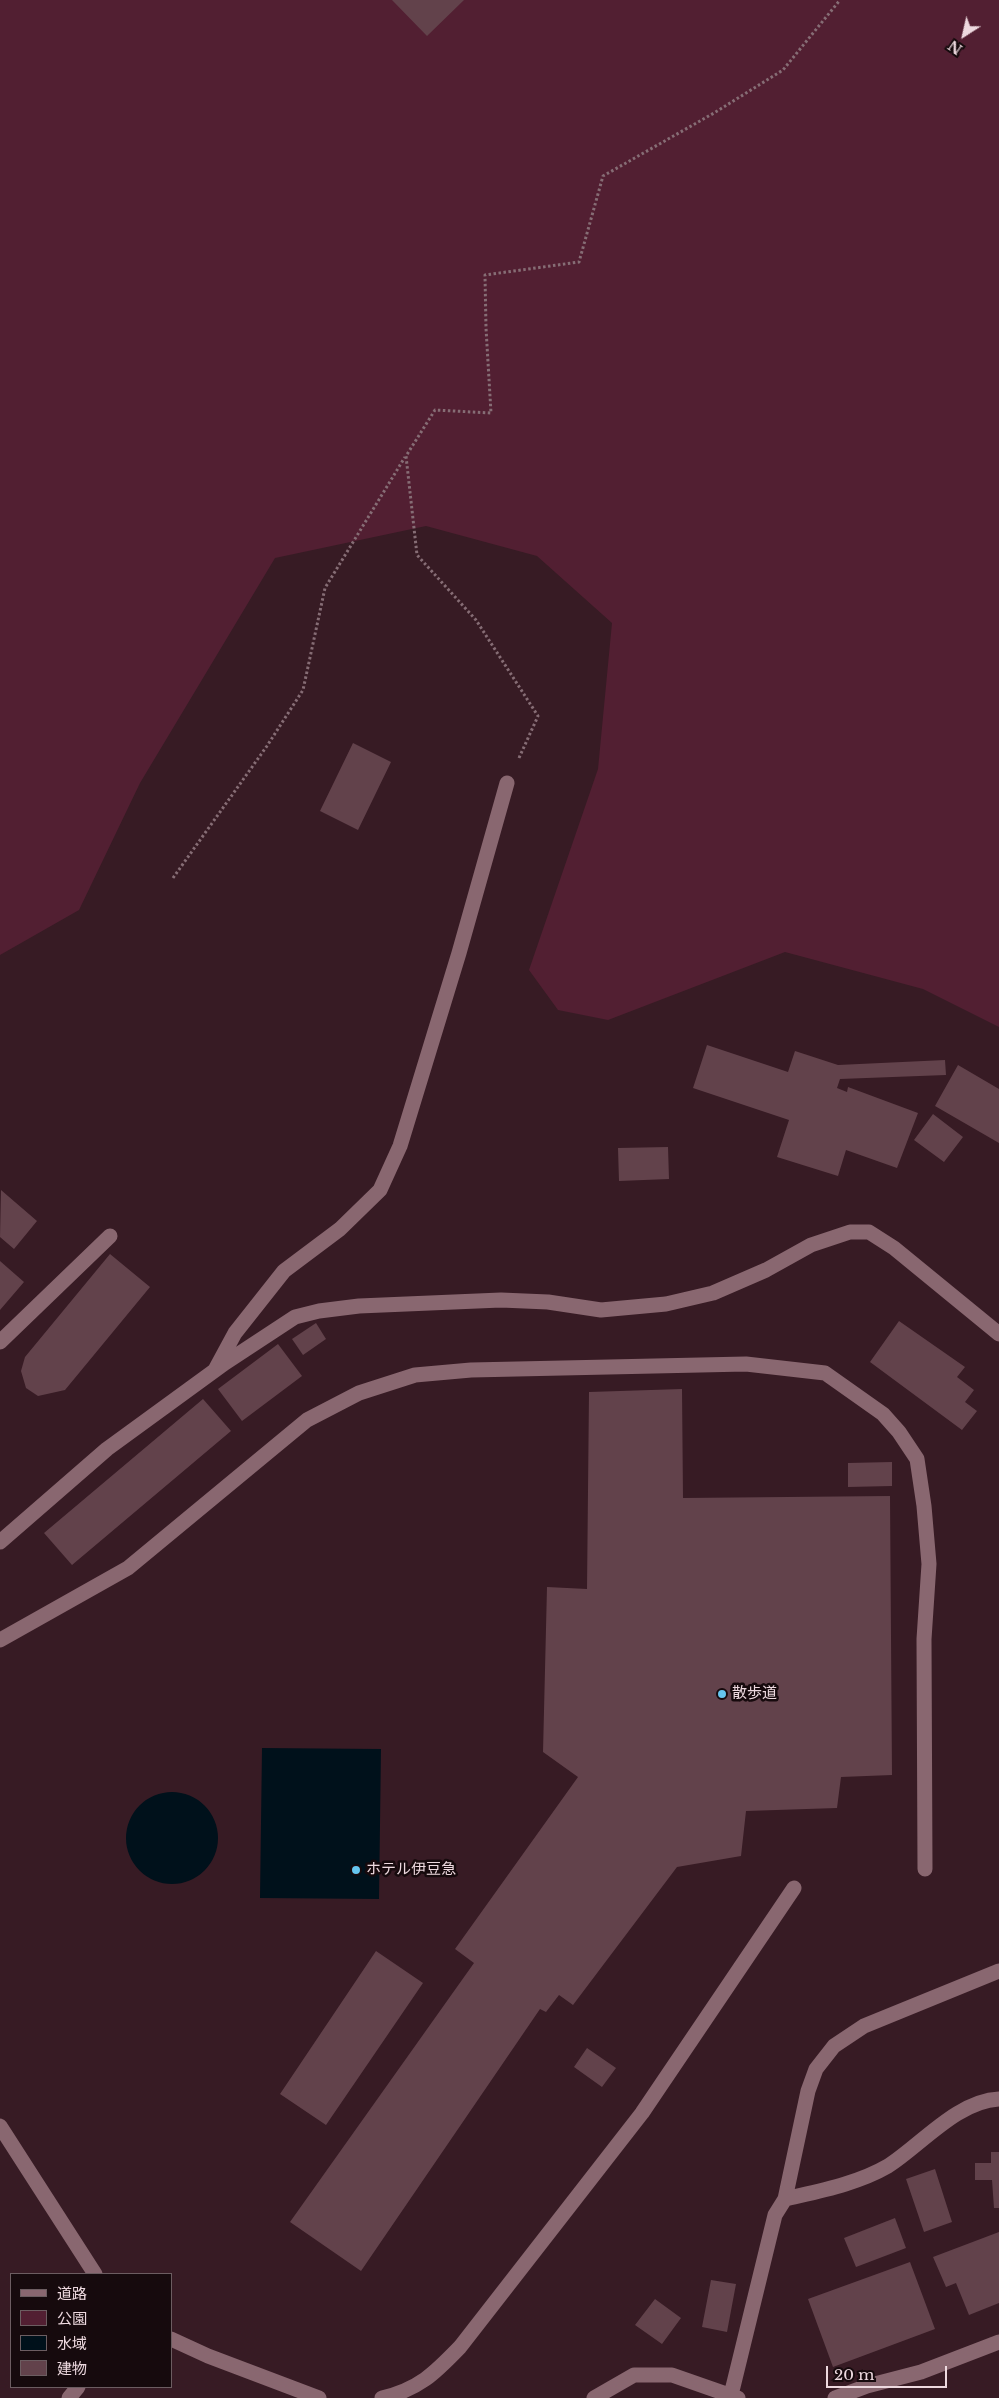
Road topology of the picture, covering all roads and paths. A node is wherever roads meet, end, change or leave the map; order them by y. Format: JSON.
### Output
{"nodes":[{"id":1,"x":840,"y":0,"type":"edge"},
{"id":2,"x":406,"y":456,"type":"junction"},
{"id":3,"x":507,"y":783,"type":"joint"},
{"id":4,"x":173,"y":878,"type":"dead end"},
{"id":5,"x":110,"y":1236,"type":"dead end"},
{"id":6,"x":999,"y":1334,"type":"edge"},
{"id":7,"x":0,"y":1342,"type":"edge"},
{"id":8,"x":213,"y":1374,"type":"junction"},
{"id":9,"x":0,"y":1542,"type":"edge"},
{"id":10,"x":0,"y":1640,"type":"edge"},
{"id":11,"x":925,"y":1869,"type":"dead end"},
{"id":12,"x":794,"y":1888,"type":"dead end"},
{"id":13,"x":999,"y":1971,"type":"edge"},
{"id":14,"x":999,"y":2099,"type":"edge"},
{"id":15,"x":0,"y":2126,"type":"edge"},
{"id":16,"x":785,"y":2199,"type":"junction"},
{"id":17,"x":94,"y":2273,"type":"edge"},
{"id":18,"x":172,"y":2339,"type":"edge"},
{"id":19,"x":999,"y":2342,"type":"edge"},
{"id":20,"x":735,"y":2396,"type":"edge"},
{"id":21,"x":319,"y":2398,"type":"edge"},
{"id":22,"x":382,"y":2398,"type":"edge"},
{"id":23,"x":594,"y":2398,"type":"edge"},
{"id":24,"x":835,"y":2398,"type":"edge"}],
"edges":[{"from":1,"to":2,"type":"path"},
{"from":2,"to":3,"type":"path"},
{"from":2,"to":4,"type":"path"},
{"from":3,"to":8,"type":"street"},
{"from":5,"to":7,"type":"street"},
{"from":6,"to":8,"type":"street"},
{"from":8,"to":9,"type":"street"},
{"from":10,"to":11,"type":"street"},
{"from":12,"to":22,"type":"street"},
{"from":13,"to":16,"type":"street"},
{"from":14,"to":16,"type":"street"},
{"from":15,"to":17,"type":"street"},
{"from":16,"to":20,"type":"street"},
{"from":18,"to":21,"type":"street"},
{"from":19,"to":24,"type":"street"},
{"from":20,"to":23,"type":"street"}]}
